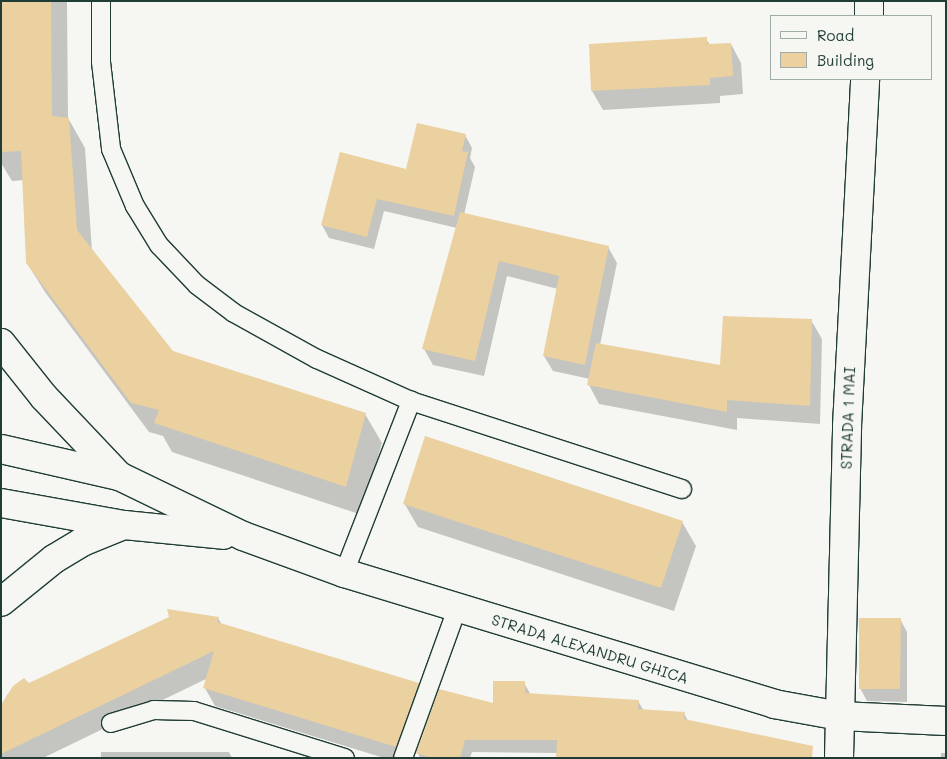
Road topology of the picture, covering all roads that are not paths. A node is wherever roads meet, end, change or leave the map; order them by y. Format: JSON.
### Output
{"nodes":[{"id":1,"x":101,"y":1,"type":"edge"},
{"id":2,"x":870,"y":1,"type":"edge"},
{"id":3,"x":869,"y":15,"type":"edge"},
{"id":4,"x":865,"y":80,"type":"edge"},
{"id":5,"x":1,"y":343,"type":"edge"},
{"id":6,"x":410,"y":401,"type":"junction"},
{"id":7,"x":1,"y":449,"type":"edge"},
{"id":8,"x":119,"y":476,"type":"junction"},
{"id":9,"x":682,"y":489,"type":"dead end"},
{"id":10,"x":1,"y":503,"type":"edge"},
{"id":11,"x":124,"y":525,"type":"junction"},
{"id":12,"x":243,"y":536,"type":"junction"},
{"id":13,"x":344,"y":573,"type":"junction"},
{"id":14,"x":1,"y":602,"type":"edge"},
{"id":15,"x":457,"y":609,"type":"junction"},
{"id":16,"x":840,"y":716,"type":"junction"},
{"id":17,"x":946,"y":721,"type":"edge"},
{"id":18,"x":110,"y":723,"type":"dead end"},
{"id":19,"x":345,"y":758,"type":"edge"},
{"id":20,"x":403,"y":758,"type":"edge"},
{"id":21,"x":839,"y":758,"type":"edge"}],
"edges":[{"from":1,"to":6,"type":"lane"},
{"from":2,"to":3,"type":"street"},
{"from":4,"to":16,"type":"street","name":"STRADA 1 MAI"},
{"from":5,"to":8,"type":"street"},
{"from":6,"to":9,"type":"lane"},
{"from":6,"to":13,"type":"lane"},
{"from":7,"to":8,"type":"street","name":"STRADA ALEXANDRU GHICA"},
{"from":8,"to":12,"type":"street","name":"STRADA ALEXANDRU GHICA"},
{"from":10,"to":11,"type":"street","name":"STRADA ALEXANDRU GHICA"},
{"from":11,"to":12,"type":"street","name":"STRADA ALEXANDRU GHICA"},
{"from":11,"to":14,"type":"street"},
{"from":12,"to":13,"type":"street","name":"STRADA ALEXANDRU GHICA"},
{"from":13,"to":15,"type":"street","name":"STRADA ALEXANDRU GHICA"},
{"from":15,"to":16,"type":"street","name":"STRADA ALEXANDRU GHICA"},
{"from":15,"to":20,"type":"lane"},
{"from":16,"to":17,"type":"street","name":"STRADA ALEXANDRU GHICA"},
{"from":16,"to":21,"type":"street","name":"STRADA 1 MAI"},
{"from":18,"to":19,"type":"lane"}]}
